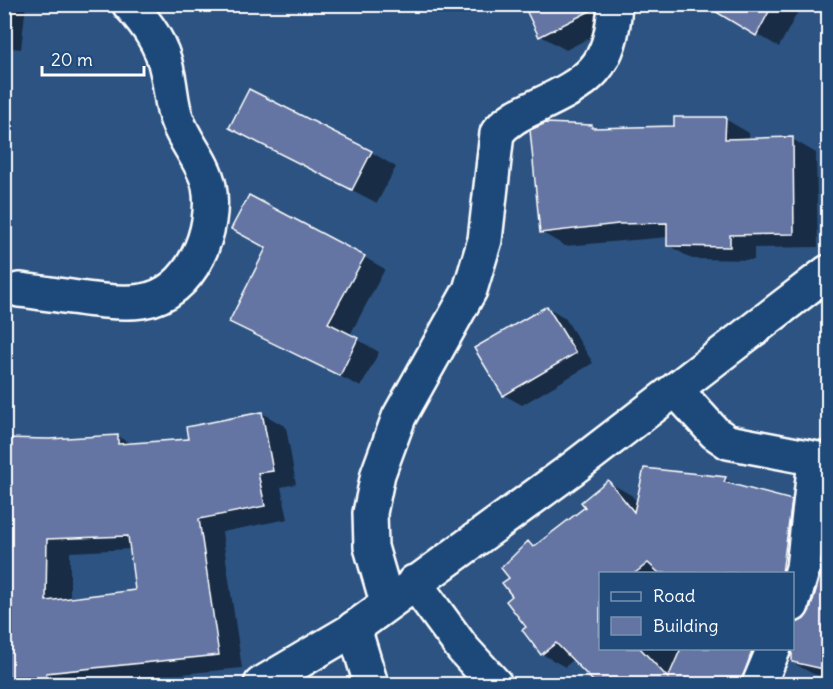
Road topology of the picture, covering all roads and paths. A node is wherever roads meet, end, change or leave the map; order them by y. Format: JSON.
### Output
{"nodes":[{"id":1,"x":129,"y":4,"type":"edge"},
{"id":2,"x":615,"y":4,"type":"edge"},
{"id":3,"x":828,"y":272,"type":"edge"},
{"id":4,"x":19,"y":290,"type":"dead end"},
{"id":5,"x":676,"y":390,"type":"junction"},
{"id":6,"x":822,"y":461,"type":"edge"},
{"id":7,"x":414,"y":582,"type":"junction"},
{"id":8,"x":794,"y":598,"type":"edge"},
{"id":9,"x":387,"y":602,"type":"junction"},
{"id":10,"x":354,"y":628,"type":"junction"},
{"id":11,"x":773,"y":650,"type":"edge"},
{"id":12,"x":261,"y":684,"type":"edge"},
{"id":13,"x":371,"y":684,"type":"edge"},
{"id":14,"x":495,"y":684,"type":"edge"},
{"id":15,"x":759,"y":684,"type":"edge"}],
"edges":[{"from":1,"to":4,"type":"street"},
{"from":2,"to":9,"type":"street"},
{"from":3,"to":5,"type":"street"},
{"from":5,"to":6,"type":"street"},
{"from":5,"to":7,"type":"street"},
{"from":6,"to":8,"type":"street"},
{"from":7,"to":9,"type":"street"},
{"from":7,"to":14,"type":"street"},
{"from":9,"to":10,"type":"street"},
{"from":10,"to":12,"type":"street"},
{"from":10,"to":13,"type":"street"},
{"from":11,"to":15,"type":"street"}]}
